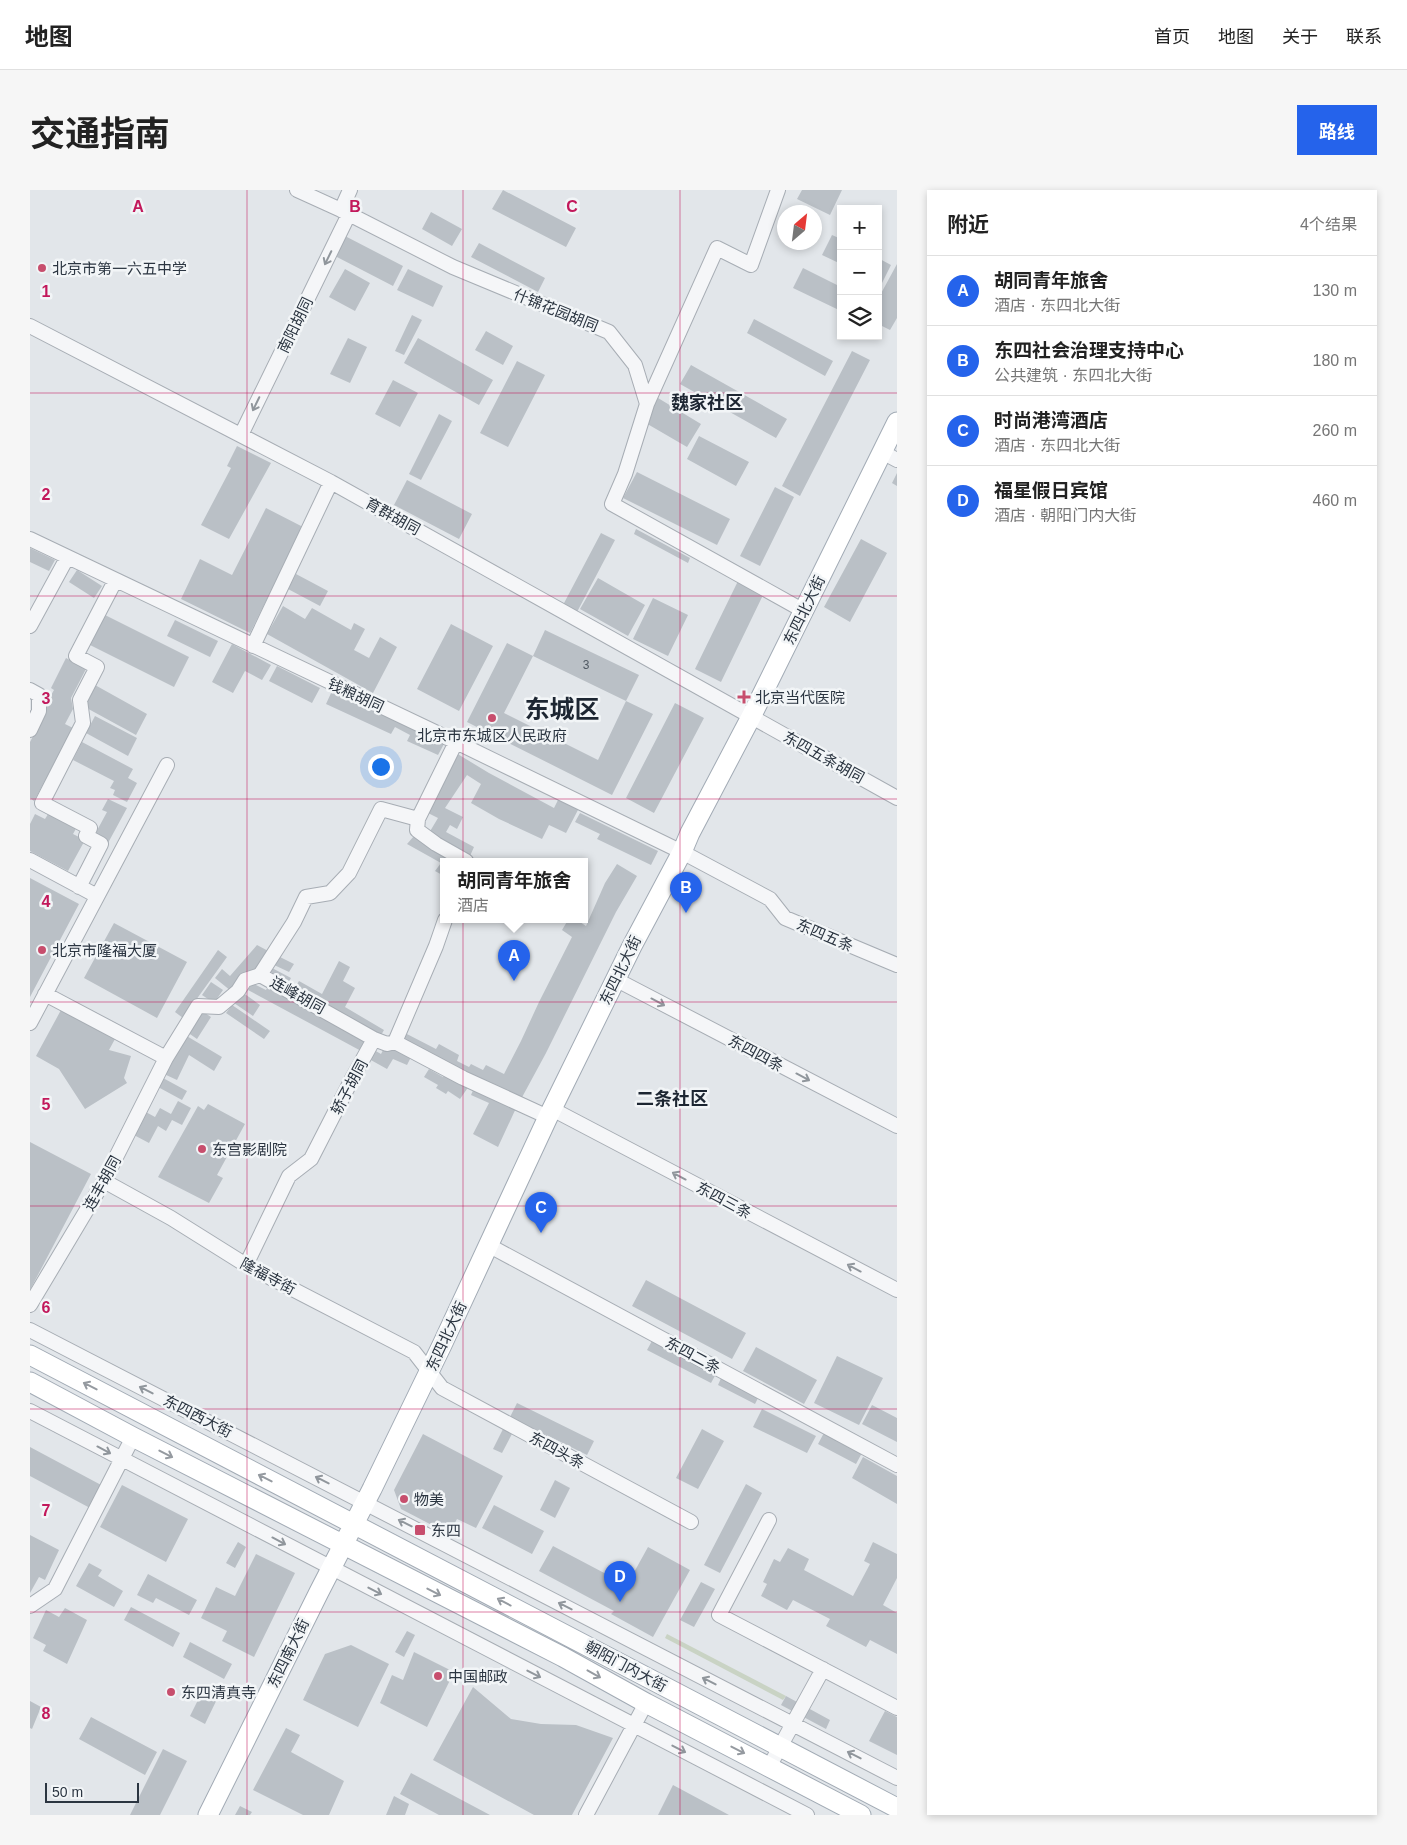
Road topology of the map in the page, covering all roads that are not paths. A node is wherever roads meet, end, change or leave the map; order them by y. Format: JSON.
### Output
{"nodes":[{"id":1,"x":297,"y":190,"type":"edge"},
{"id":2,"x":350,"y":190,"type":"edge"},
{"id":3,"x":778,"y":190,"type":"edge"},
{"id":4,"x":345,"y":212,"type":"junction"},
{"id":5,"x":30,"y":326,"type":"edge"},
{"id":6,"x":647,"y":404,"type":"junction"},
{"id":7,"x":897,"y":422,"type":"edge"},
{"id":8,"x":240,"y":435,"type":"junction"},
{"id":9,"x":890,"y":456,"type":"edge"},
{"id":10,"x":332,"y":482,"type":"junction"},
{"id":11,"x":30,"y":539,"type":"edge"},
{"id":12,"x":67,"y":558,"type":"junction"},
{"id":13,"x":115,"y":581,"type":"junction"},
{"id":14,"x":804,"y":611,"type":"junction"},
{"id":15,"x":30,"y":626,"type":"edge"},
{"id":16,"x":253,"y":646,"type":"junction"},
{"id":17,"x":30,"y":690,"type":"edge"},
{"id":18,"x":751,"y":717,"type":"junction"},
{"id":19,"x":30,"y":730,"type":"edge"},
{"id":20,"x":456,"y":742,"type":"junction"},
{"id":21,"x":167,"y":765,"type":"dead end"},
{"id":22,"x":897,"y":798,"type":"edge"},
{"id":23,"x":418,"y":819,"type":"junction"},
{"id":24,"x":682,"y":852,"type":"junction"},
{"id":25,"x":461,"y":858,"type":"edge"},
{"id":26,"x":30,"y":860,"type":"edge"},
{"id":27,"x":79,"y":887,"type":"junction"},
{"id":28,"x":97,"y":896,"type":"junction"},
{"id":29,"x":444,"y":923,"type":"edge"},
{"id":30,"x":897,"y":965,"type":"edge"},
{"id":31,"x":260,"y":975,"type":"junction"},
{"id":32,"x":615,"y":979,"type":"junction"},
{"id":33,"x":45,"y":994,"type":"junction"},
{"id":34,"x":30,"y":1023,"type":"edge"},
{"id":35,"x":374,"y":1039,"type":"junction"},
{"id":36,"x":395,"y":1042,"type":"junction"},
{"id":37,"x":166,"y":1058,"type":"junction"},
{"id":38,"x":550,"y":1113,"type":"junction"},
{"id":39,"x":897,"y":1126,"type":"edge"},
{"id":40,"x":104,"y":1181,"type":"junction"},
{"id":41,"x":488,"y":1245,"type":"junction"},
{"id":42,"x":246,"y":1265,"type":"junction"},
{"id":43,"x":897,"y":1290,"type":"edge"},
{"id":44,"x":30,"y":1305,"type":"edge"},
{"id":45,"x":30,"y":1330,"type":"edge"},
{"id":46,"x":30,"y":1355,"type":"edge"},
{"id":47,"x":430,"y":1371,"type":"junction"},
{"id":48,"x":30,"y":1382,"type":"edge"},
{"id":49,"x":30,"y":1411,"type":"edge"},
{"id":50,"x":133,"y":1438,"type":"junction"},
{"id":51,"x":122,"y":1459,"type":"junction"},
{"id":52,"x":897,"y":1465,"type":"edge"},
{"id":53,"x":365,"y":1503,"type":"junction"},
{"id":54,"x":769,"y":1520,"type":"dead end"},
{"id":55,"x":691,"y":1522,"type":"dead end"},
{"id":56,"x":355,"y":1524,"type":"junction"},
{"id":57,"x":344,"y":1546,"type":"junction"},
{"id":58,"x":331,"y":1568,"type":"junction"},
{"id":59,"x":30,"y":1606,"type":"edge"},
{"id":60,"x":823,"y":1669,"type":"junction"},
{"id":61,"x":646,"y":1703,"type":"junction"},
{"id":62,"x":897,"y":1708,"type":"edge"},
{"id":63,"x":793,"y":1724,"type":"junction"},
{"id":64,"x":634,"y":1725,"type":"junction"},
{"id":65,"x":780,"y":1746,"type":"junction"},
{"id":66,"x":769,"y":1767,"type":"junction"},
{"id":67,"x":897,"y":1778,"type":"edge"},
{"id":68,"x":897,"y":1808,"type":"edge"},
{"id":69,"x":208,"y":1815,"type":"edge"},
{"id":70,"x":586,"y":1815,"type":"edge"},
{"id":71,"x":807,"y":1815,"type":"edge"},
{"id":72,"x":861,"y":1815,"type":"edge"}],
"edges":[{"from":1,"to":4,"type":"street","name":"什锦花园胡同"},
{"from":2,"to":4,"type":"street","name":"南阳胡同"},
{"from":3,"to":6,"type":"street"},
{"from":4,"to":6,"type":"street","name":"什锦花园胡同"},
{"from":4,"to":8,"type":"street","name":"南阳胡同","one_way":true},
{"from":5,"to":8,"type":"street","name":"育群胡同"},
{"from":6,"to":14,"type":"street"},
{"from":7,"to":9,"type":"main road","name":"东四北大街"},
{"from":8,"to":10,"type":"street","name":"育群胡同"},
{"from":9,"to":14,"type":"main road","name":"东四北大街"},
{"from":10,"to":16,"type":"street"},
{"from":10,"to":18,"type":"street","name":"育群胡同"},
{"from":11,"to":12,"type":"street","name":"钱粮胡同"},
{"from":12,"to":13,"type":"street","name":"钱粮胡同"},
{"from":12,"to":15,"type":"street"},
{"from":13,"to":16,"type":"street","name":"钱粮胡同"},
{"from":13,"to":27,"type":"street"},
{"from":14,"to":18,"type":"main road","name":"东四北大街"},
{"from":16,"to":20,"type":"street","name":"钱粮胡同"},
{"from":17,"to":19,"type":"street"},
{"from":18,"to":22,"type":"street","name":"东四五条胡同"},
{"from":18,"to":24,"type":"main road","name":"东四北大街"},
{"from":20,"to":23,"type":"street"},
{"from":20,"to":24,"type":"street","name":"钱粮胡同"},
{"from":21,"to":28,"type":"street"},
{"from":23,"to":25,"type":"street"},
{"from":23,"to":31,"type":"street"},
{"from":24,"to":30,"type":"street","name":"东四五条"},
{"from":24,"to":32,"type":"main road","name":"东四北大街"},
{"from":26,"to":27,"type":"street"},
{"from":27,"to":28,"type":"street"},
{"from":28,"to":33,"type":"street"},
{"from":29,"to":36,"type":"street"},
{"from":31,"to":35,"type":"street","name":"连峰胡同"},
{"from":31,"to":37,"type":"street","name":"连峰胡同"},
{"from":32,"to":38,"type":"main road","name":"东四北大街"},
{"from":32,"to":39,"type":"street","name":"东四四条","one_way":true},
{"from":33,"to":34,"type":"street"},
{"from":33,"to":37,"type":"street"},
{"from":35,"to":36,"type":"street"},
{"from":35,"to":42,"type":"street","name":"轿子胡同"},
{"from":36,"to":38,"type":"street","name":"东四三条"},
{"from":37,"to":40,"type":"street","name":"连丰胡同"},
{"from":38,"to":41,"type":"main road","name":"东四北大街"},
{"from":43,"to":38,"type":"street","name":"东四三条","one_way":true},
{"from":40,"to":42,"type":"street","name":"隆福寺街"},
{"from":40,"to":44,"type":"street","name":"连丰胡同"},
{"from":41,"to":47,"type":"main road","name":"东四北大街"},
{"from":41,"to":52,"type":"street","name":"东四二条"},
{"from":42,"to":47,"type":"street","name":"隆福寺街"},
{"from":53,"to":45,"type":"street","name":"东四西大街","one_way":true},
{"from":56,"to":46,"type":"main road","name":"东四西大街","one_way":true},
{"from":47,"to":53,"type":"main road","name":"东四北大街"},
{"from":47,"to":55,"type":"street","name":"东四头条"},
{"from":48,"to":50,"type":"main road"},
{"from":49,"to":51,"type":"street","one_way":true},
{"from":50,"to":51,"type":"street"},
{"from":50,"to":57,"type":"main road","one_way":true},
{"from":51,"to":58,"type":"street","one_way":true},
{"from":51,"to":59,"type":"street"},
{"from":53,"to":56,"type":"main road","name":"东四北大街"},
{"from":63,"to":53,"type":"street","name":"朝阳门内大街","one_way":true},
{"from":54,"to":60,"type":"street"},
{"from":56,"to":57,"type":"main road","name":"东四北大街"},
{"from":65,"to":56,"type":"main road","name":"朝阳门内大街","one_way":true},
{"from":57,"to":58,"type":"main road","name":"东四南大街"},
{"from":57,"to":61,"type":"main road","name":"朝阳门内大街","one_way":true},
{"from":58,"to":64,"type":"street","one_way":true},
{"from":58,"to":69,"type":"main road","name":"东四南大街"},
{"from":60,"to":62,"type":"street"},
{"from":60,"to":63,"type":"street"},
{"from":61,"to":64,"type":"street"},
{"from":61,"to":66,"type":"main road","name":"朝阳门内大街","one_way":true},
{"from":63,"to":65,"type":"street"},
{"from":67,"to":63,"type":"street","name":"朝阳门内大街","one_way":true},
{"from":64,"to":70,"type":"street"},
{"from":64,"to":71,"type":"street","one_way":true},
{"from":65,"to":66,"type":"street"},
{"from":65,"to":68,"type":"main road","name":"朝阳门内大街"},
{"from":66,"to":72,"type":"main road","name":"朝阳门内大街"}]}
